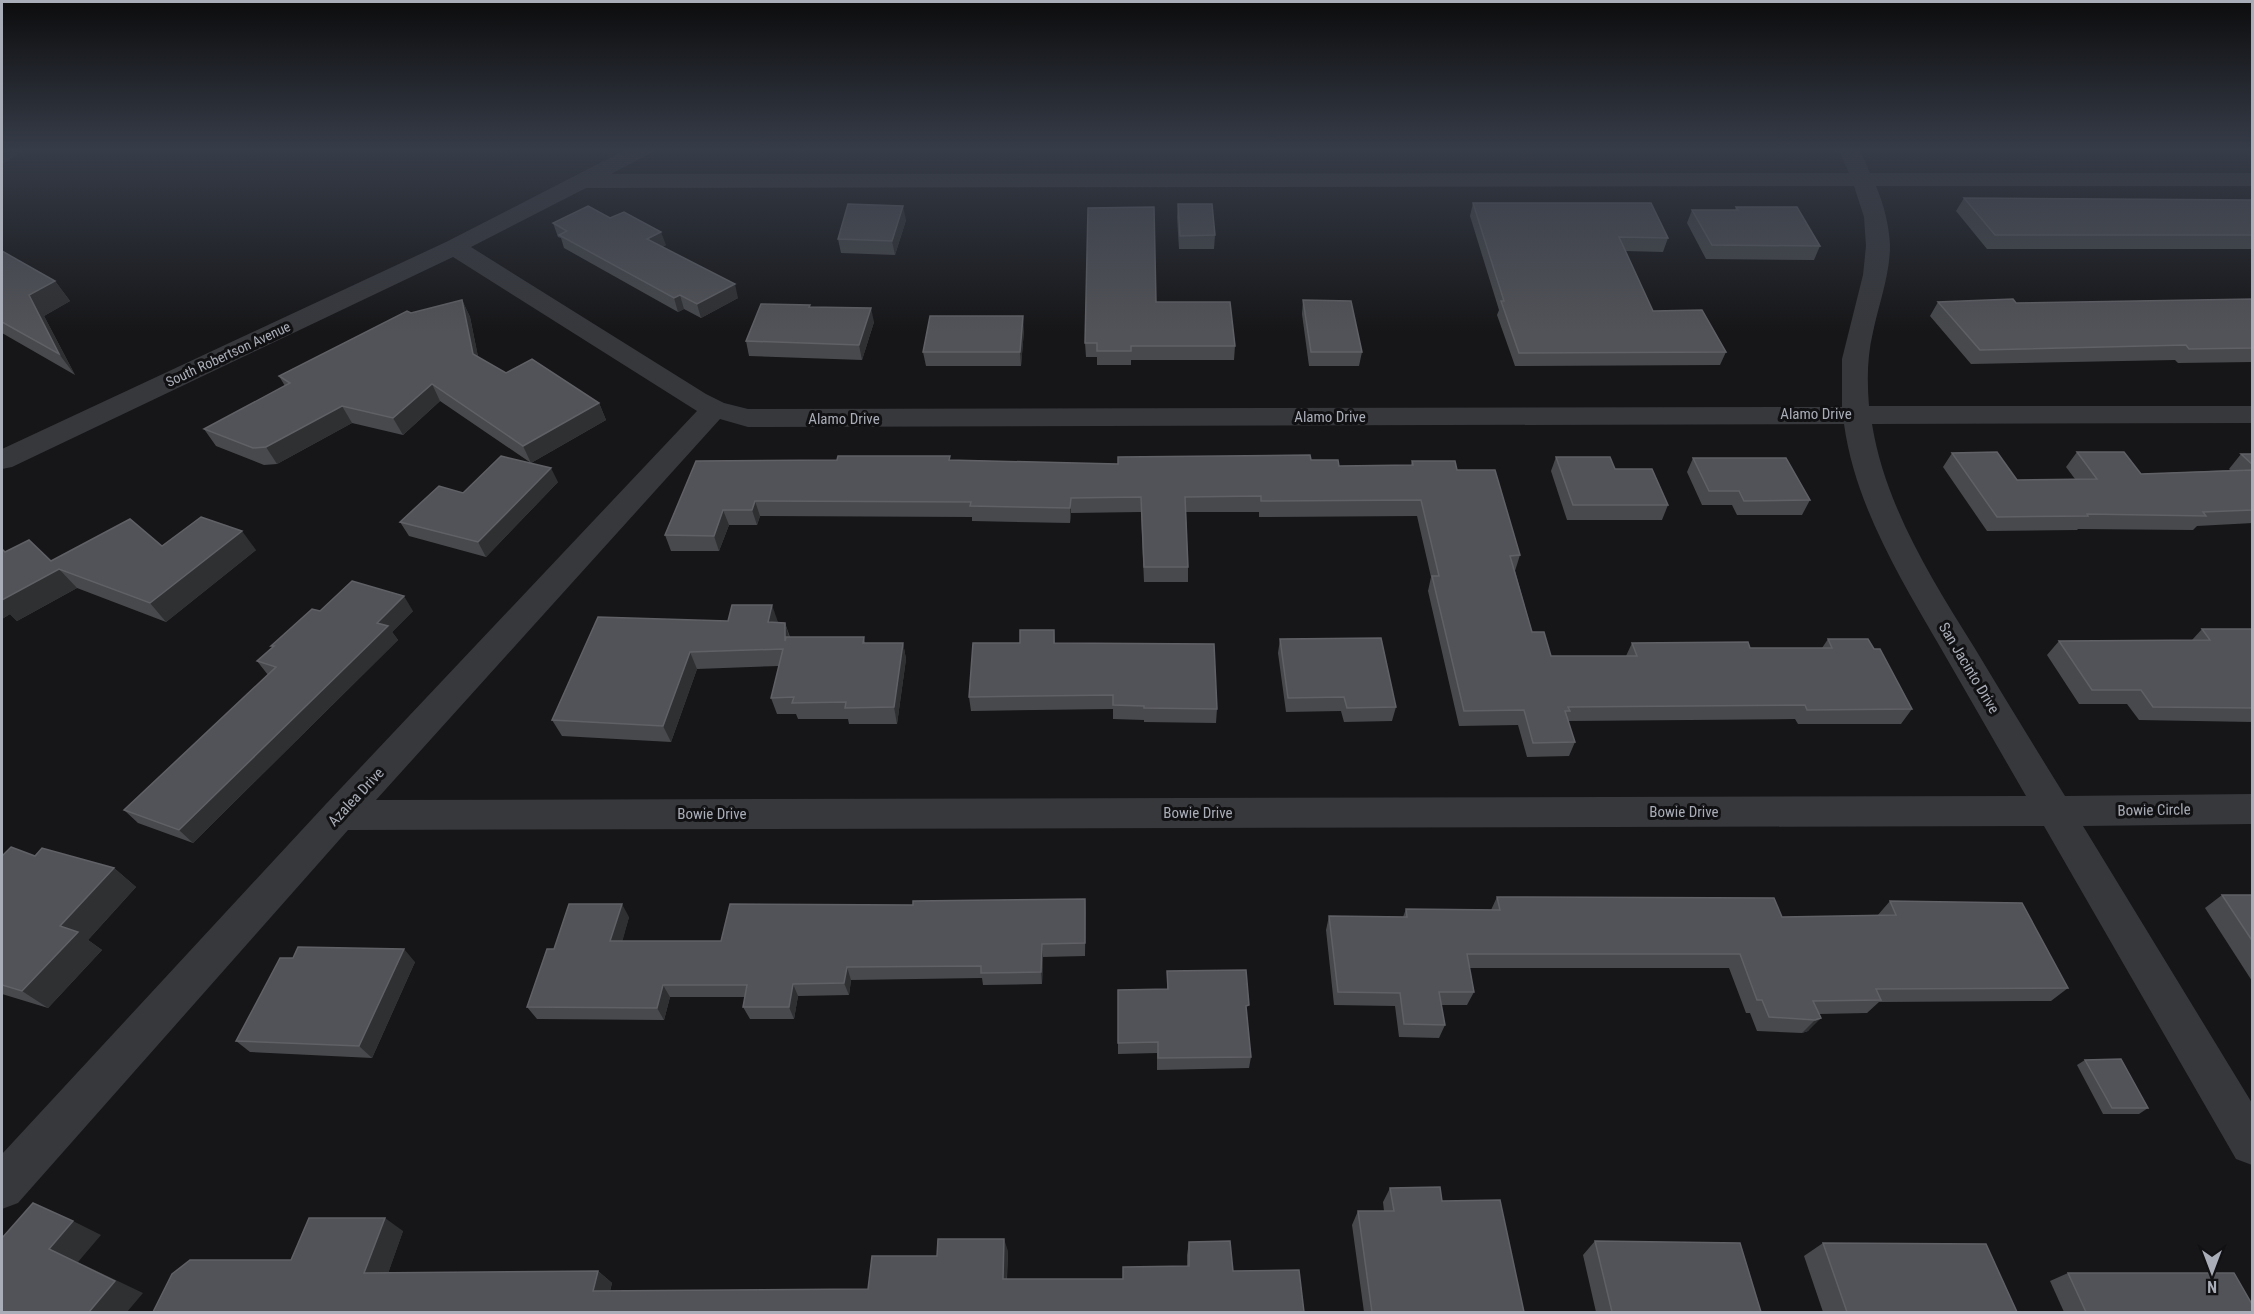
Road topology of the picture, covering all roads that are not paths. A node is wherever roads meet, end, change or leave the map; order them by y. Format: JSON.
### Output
{"nodes":[{"id":1,"x":528,"y":209,"type":"edge"},
{"id":2,"x":1872,"y":209,"type":"edge"},
{"id":3,"x":454,"y":247,"type":"junction"},
{"id":4,"x":714,"y":409,"type":"junction"},
{"id":5,"x":1856,"y":414,"type":"junction"},
{"id":6,"x":2253,"y":414,"type":"edge"},
{"id":7,"x":8,"y":453,"type":"edge"},
{"id":8,"x":2253,"y":809,"type":"edge"},
{"id":9,"x":2056,"y":811,"type":"junction"},
{"id":10,"x":339,"y":814,"type":"junction"},
{"id":11,"x":2253,"y":1143,"type":"edge"},
{"id":12,"x":2,"y":1187,"type":"edge"}],
"edges":[{"from":1,"to":3,"type":"street","name":"South Robertson Avenue"},
{"from":2,"to":5,"type":"street","name":"San Jacinto Drive"},
{"from":3,"to":4,"type":"street","name":"Alamo Drive"},
{"from":3,"to":7,"type":"street","name":"South Robertson Avenue"},
{"from":4,"to":5,"type":"street","name":"Alamo Drive"},
{"from":4,"to":10,"type":"street","name":"Azalea Drive"},
{"from":5,"to":6,"type":"street","name":"Alamo Drive"},
{"from":5,"to":9,"type":"street","name":"San Jacinto Drive"},
{"from":8,"to":9,"type":"street","name":"Bowie Circle"},
{"from":9,"to":10,"type":"street","name":"Bowie Drive"},
{"from":9,"to":11,"type":"street","name":"San Jacinto Drive"},
{"from":10,"to":12,"type":"street","name":"Azalea Drive"}]}
